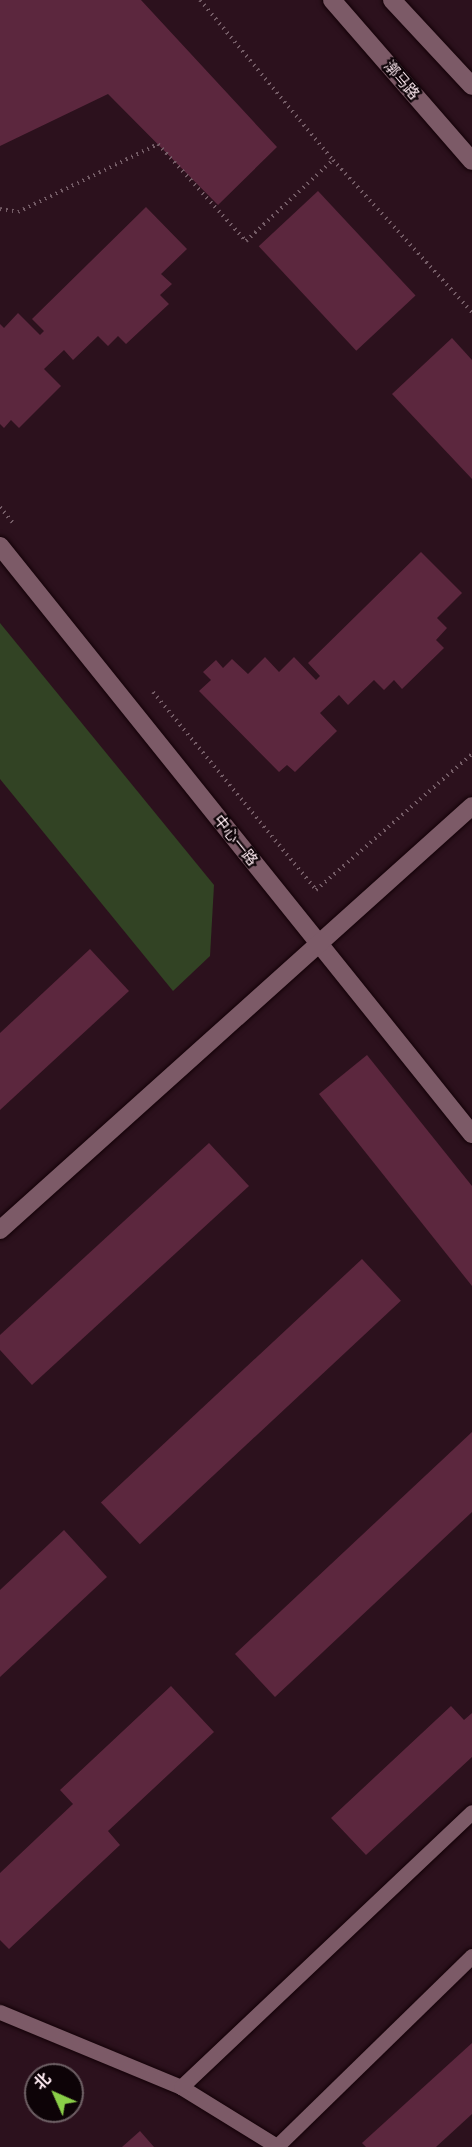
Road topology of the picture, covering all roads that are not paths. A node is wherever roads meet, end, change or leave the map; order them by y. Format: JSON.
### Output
{"nodes":[{"id":1,"x":332,"y":0,"type":"edge"},
{"id":2,"x":392,"y":0,"type":"edge"},
{"id":3,"x":472,"y":86,"type":"edge"},
{"id":4,"x":472,"y":161,"type":"edge"},
{"id":5,"x":0,"y":546,"type":"edge"},
{"id":6,"x":472,"y":806,"type":"edge"},
{"id":7,"x":320,"y":945,"type":"junction"},
{"id":8,"x":472,"y":1134,"type":"edge"},
{"id":9,"x":0,"y":1230,"type":"edge"},
{"id":10,"x":472,"y":1812,"type":"edge"},
{"id":11,"x":472,"y":1956,"type":"edge"},
{"id":12,"x":0,"y":2012,"type":"edge"},
{"id":13,"x":181,"y":2087,"type":"junction"},
{"id":14,"x":278,"y":2146,"type":"edge"}],
"edges":[{"from":1,"to":4,"type":"street","name":"漷马路"},
{"from":2,"to":3,"type":"street"},
{"from":5,"to":7,"type":"street","name":"中心一路"},
{"from":6,"to":7,"type":"street"},
{"from":7,"to":8,"type":"street","name":"中心一路"},
{"from":7,"to":9,"type":"street"},
{"from":10,"to":13,"type":"lane"},
{"from":11,"to":14,"type":"lane"},
{"from":12,"to":13,"type":"lane"},
{"from":13,"to":14,"type":"lane"}]}
